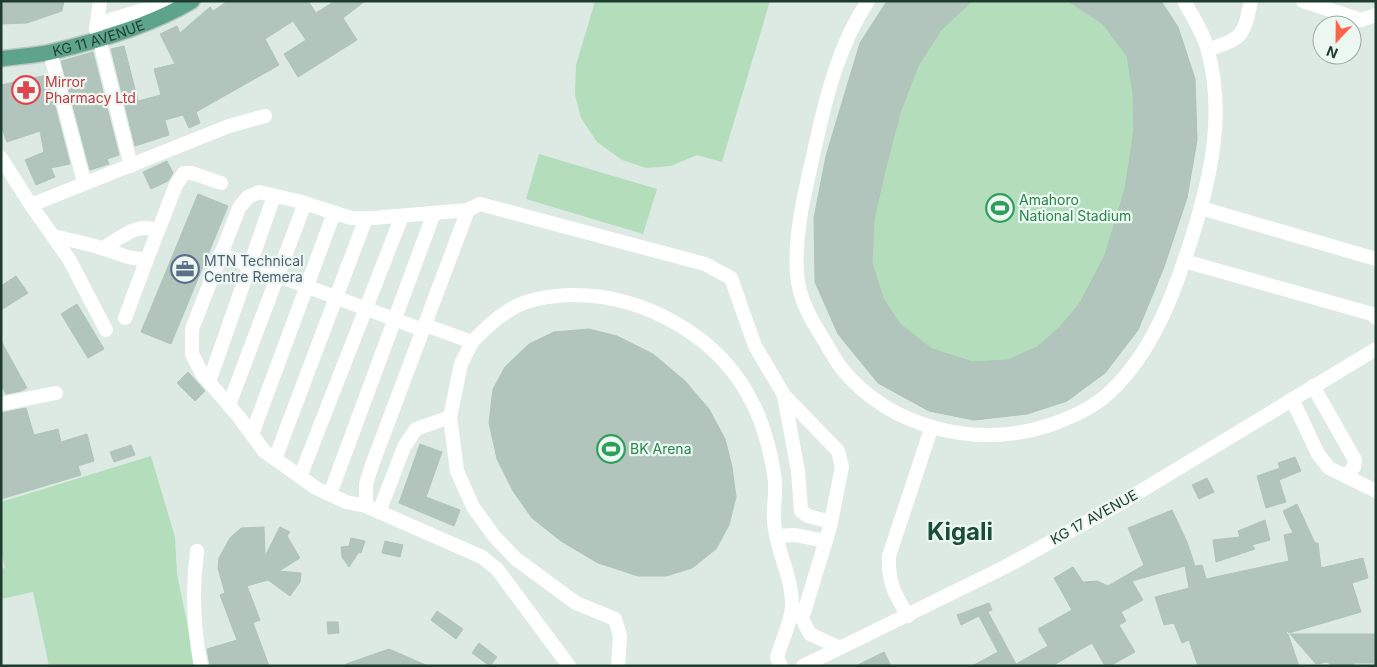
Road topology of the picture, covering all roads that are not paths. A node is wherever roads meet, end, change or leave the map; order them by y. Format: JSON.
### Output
{"nodes":[{"id":1,"x":100,"y":1,"type":"edge"},
{"id":2,"x":868,"y":1,"type":"edge"},
{"id":3,"x":1184,"y":1,"type":"edge"},
{"id":4,"x":1252,"y":1,"type":"edge"},
{"id":5,"x":1303,"y":1,"type":"edge"},
{"id":6,"x":188,"y":3,"type":"edge"},
{"id":7,"x":1376,"y":16,"type":"edge"},
{"id":8,"x":97,"y":33,"type":"junction"},
{"id":9,"x":1208,"y":50,"type":"junction"},
{"id":10,"x":50,"y":52,"type":"junction"},
{"id":11,"x":1,"y":59,"type":"edge"},
{"id":12,"x":265,"y":116,"type":"dead end"},
{"id":13,"x":1,"y":158,"type":"edge"},
{"id":14,"x":131,"y":166,"type":"junction"},
{"id":15,"x":84,"y":182,"type":"junction"},
{"id":16,"x":221,"y":183,"type":"dead end"},
{"id":17,"x":274,"y":196,"type":"junction"},
{"id":18,"x":306,"y":203,"type":"junction"},
{"id":19,"x":31,"y":205,"type":"junction"},
{"id":20,"x":1201,"y":208,"type":"junction"},
{"id":21,"x":468,"y":210,"type":"junction"},
{"id":22,"x":334,"y":213,"type":"junction"},
{"id":23,"x":434,"y":213,"type":"junction"},
{"id":24,"x":402,"y":216,"type":"junction"},
{"id":25,"x":366,"y":218,"type":"junction"},
{"id":26,"x":158,"y":231,"type":"junction"},
{"id":27,"x":54,"y":236,"type":"junction"},
{"id":28,"x":103,"y":248,"type":"junction"},
{"id":29,"x":220,"y":254,"type":"junction"},
{"id":30,"x":147,"y":259,"type":"junction"},
{"id":31,"x":1376,"y":259,"type":"edge"},
{"id":32,"x":1184,"y":261,"type":"junction"},
{"id":33,"x":250,"y":265,"type":"junction"},
{"id":34,"x":277,"y":275,"type":"junction"},
{"id":35,"x":306,"y":286,"type":"junction"},
{"id":36,"x":336,"y":297,"type":"junction"},
{"id":37,"x":366,"y":308,"type":"junction"},
{"id":38,"x":124,"y":318,"type":"dead end"},
{"id":39,"x":1376,"y":318,"type":"edge"},
{"id":40,"x":395,"y":319,"type":"junction"},
{"id":41,"x":424,"y":327,"type":"junction"},
{"id":42,"x":106,"y":330,"type":"dead end"},
{"id":43,"x":472,"y":342,"type":"junction"},
{"id":44,"x":1376,"y":349,"type":"edge"},
{"id":45,"x":209,"y":382,"type":"junction"},
{"id":46,"x":1313,"y":386,"type":"junction"},
{"id":47,"x":56,"y":393,"type":"dead end"},
{"id":48,"x":784,"y":395,"type":"junction"},
{"id":49,"x":1292,"y":399,"type":"junction"},
{"id":50,"x":1,"y":404,"type":"edge"},
{"id":51,"x":229,"y":405,"type":"junction"},
{"id":52,"x":450,"y":417,"type":"junction"},
{"id":53,"x":931,"y":429,"type":"junction"},
{"id":54,"x":252,"y":434,"type":"junction"},
{"id":55,"x":275,"y":459,"type":"junction"},
{"id":56,"x":1346,"y":476,"type":"junction"},
{"id":57,"x":300,"y":477,"type":"junction"},
{"id":58,"x":1376,"y":492,"type":"edge"},
{"id":59,"x":330,"y":494,"type":"junction"},
{"id":60,"x":372,"y":509,"type":"junction"},
{"id":61,"x":831,"y":522,"type":"junction"},
{"id":62,"x":777,"y":536,"type":"junction"},
{"id":63,"x":826,"y":541,"type":"junction"},
{"id":64,"x":197,"y":551,"type":"dead end"},
{"id":65,"x":908,"y":616,"type":"junction"},
{"id":66,"x":840,"y":648,"type":"junction"},
{"id":67,"x":201,"y":666,"type":"edge"},
{"id":68,"x":569,"y":666,"type":"edge"},
{"id":69,"x":618,"y":666,"type":"edge"},
{"id":70,"x":781,"y":666,"type":"edge"},
{"id":71,"x":803,"y":666,"type":"edge"}],
"edges":[{"from":1,"to":8,"type":"street"},
{"from":2,"to":53,"type":"street"},
{"from":3,"to":9,"type":"street"},
{"from":4,"to":9,"type":"street"},
{"from":5,"to":7,"type":"street"},
{"from":6,"to":8,"type":"main road","name":"KG 11 AVENUE"},
{"from":8,"to":10,"type":"main road","name":"KG 11 AVENUE"},
{"from":8,"to":14,"type":"street"},
{"from":9,"to":20,"type":"street"},
{"from":10,"to":11,"type":"main road","name":"KG 11 AVENUE"},
{"from":10,"to":15,"type":"street"},
{"from":12,"to":14,"type":"street"},
{"from":13,"to":19,"type":"street"},
{"from":14,"to":15,"type":"street"},
{"from":15,"to":19,"type":"street"},
{"from":16,"to":26,"type":"street"},
{"from":17,"to":18,"type":"street"},
{"from":17,"to":29,"type":"street"},
{"from":17,"to":33,"type":"street"},
{"from":18,"to":22,"type":"street"},
{"from":18,"to":34,"type":"street"},
{"from":19,"to":27,"type":"street"},
{"from":20,"to":31,"type":"street"},
{"from":20,"to":32,"type":"street"},
{"from":21,"to":23,"type":"street"},
{"from":21,"to":41,"type":"street"},
{"from":21,"to":48,"type":"street"},
{"from":22,"to":25,"type":"street"},
{"from":22,"to":35,"type":"street"},
{"from":23,"to":24,"type":"street"},
{"from":23,"to":40,"type":"street"},
{"from":24,"to":25,"type":"street"},
{"from":24,"to":37,"type":"street"},
{"from":25,"to":36,"type":"street"},
{"from":26,"to":28,"type":"street"},
{"from":26,"to":30,"type":"street"},
{"from":27,"to":28,"type":"street"},
{"from":27,"to":42,"type":"street"},
{"from":28,"to":30,"type":"street"},
{"from":29,"to":33,"type":"street"},
{"from":29,"to":45,"type":"street"},
{"from":30,"to":38,"type":"street"},
{"from":32,"to":39,"type":"street"},
{"from":32,"to":53,"type":"street"},
{"from":33,"to":34,"type":"street"},
{"from":33,"to":45,"type":"street"},
{"from":34,"to":35,"type":"street"},
{"from":34,"to":51,"type":"street"},
{"from":35,"to":36,"type":"street"},
{"from":35,"to":54,"type":"street"},
{"from":36,"to":37,"type":"street"},
{"from":36,"to":55,"type":"street"},
{"from":37,"to":40,"type":"street"},
{"from":37,"to":57,"type":"street"},
{"from":40,"to":41,"type":"street"},
{"from":40,"to":59,"type":"street"},
{"from":41,"to":43,"type":"street"},
{"from":41,"to":60,"type":"street"},
{"from":43,"to":52,"type":"street"},
{"from":43,"to":62,"type":"street"},
{"from":44,"to":46,"type":"street","name":"KG 17 AVENUE"},
{"from":45,"to":51,"type":"street"},
{"from":46,"to":49,"type":"street","name":"KG 17 AVENUE"},
{"from":46,"to":56,"type":"street"},
{"from":47,"to":50,"type":"street"},
{"from":48,"to":61,"type":"street"},
{"from":48,"to":61,"type":"street"},
{"from":49,"to":56,"type":"street"},
{"from":49,"to":65,"type":"street","name":"KG 17 AVENUE"},
{"from":51,"to":54,"type":"street"},
{"from":52,"to":60,"type":"street"},
{"from":52,"to":69,"type":"street"},
{"from":53,"to":65,"type":"street"},
{"from":54,"to":55,"type":"street"},
{"from":55,"to":57,"type":"street"},
{"from":56,"to":58,"type":"street"},
{"from":57,"to":59,"type":"street"},
{"from":59,"to":60,"type":"street"},
{"from":60,"to":68,"type":"street"},
{"from":61,"to":63,"type":"street"},
{"from":62,"to":63,"type":"street"},
{"from":62,"to":70,"type":"street"},
{"from":63,"to":66,"type":"street"},
{"from":64,"to":67,"type":"street"},
{"from":65,"to":66,"type":"street","name":"KG 17 AVENUE"},
{"from":66,"to":71,"type":"street","name":"KG 17 AVENUE"}]}
